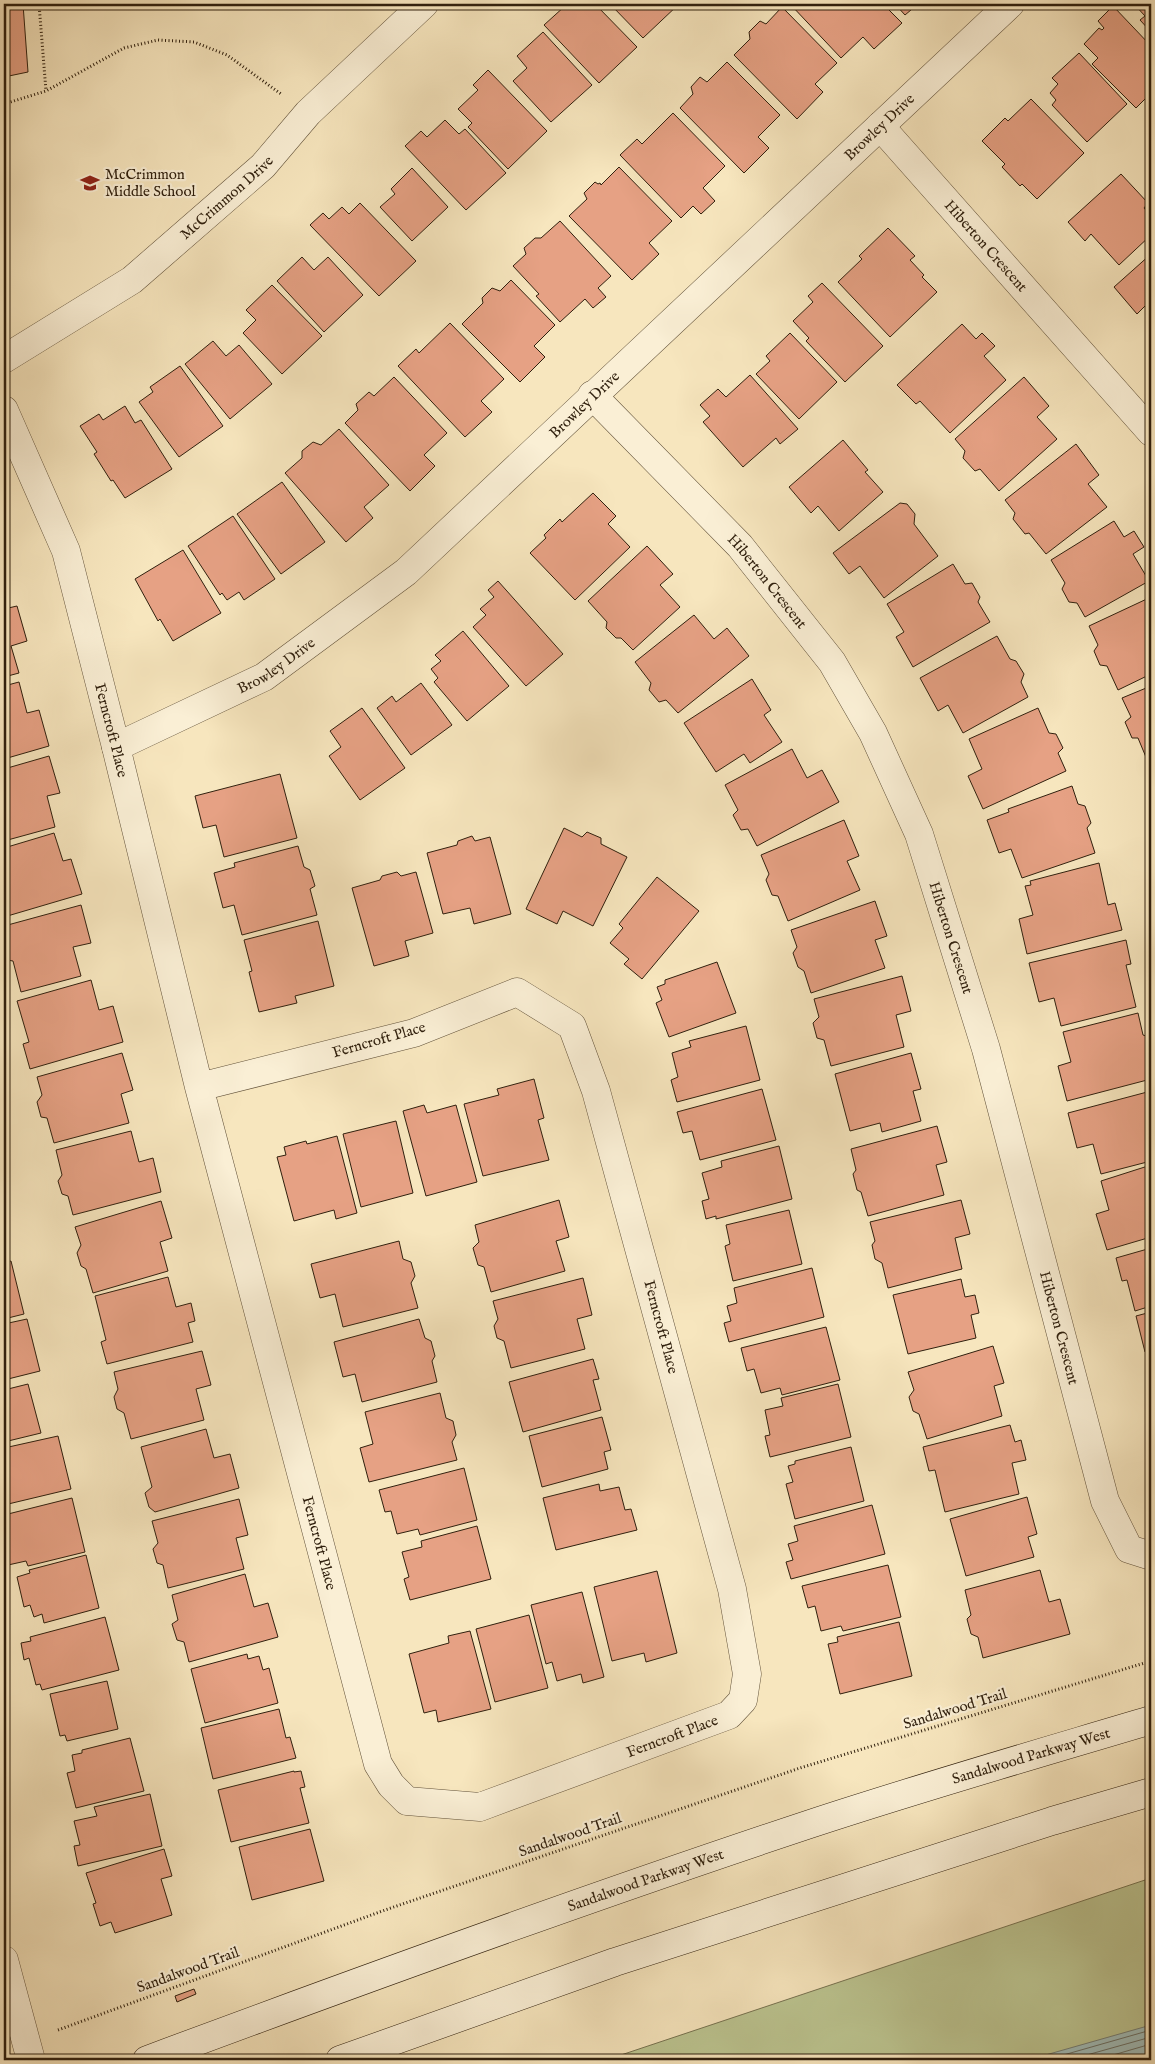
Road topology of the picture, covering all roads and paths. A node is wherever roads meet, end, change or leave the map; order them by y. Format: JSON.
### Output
{"nodes":[{"id":1,"x":39,"y":4,"type":"edge"},
{"id":2,"x":424,"y":4,"type":"edge"},
{"id":3,"x":1010,"y":4,"type":"edge"},
{"id":4,"x":46,"y":91,"type":"junction"},
{"id":5,"x":4,"y":104,"type":"edge"},
{"id":6,"x":308,"y":113,"type":"junction"},
{"id":7,"x":880,"y":126,"type":"junction"},
{"id":8,"x":4,"y":359,"type":"edge"},
{"id":9,"x":592,"y":395,"type":"junction"},
{"id":10,"x":4,"y":410,"type":"edge"},
{"id":11,"x":1151,"y":432,"type":"edge"},
{"id":12,"x":116,"y":747,"type":"junction"},
{"id":13,"x":199,"y":1087,"type":"junction"},
{"id":14,"x":1151,"y":1556,"type":"edge"},
{"id":15,"x":1151,"y":1661,"type":"edge"},
{"id":16,"x":1151,"y":1720,"type":"edge"},
{"id":17,"x":1151,"y":1792,"type":"edge"},
{"id":18,"x":4,"y":1960,"type":"edge"},
{"id":19,"x":29,"y":2051,"type":"edge"},
{"id":20,"x":147,"y":2060,"type":"edge"},
{"id":21,"x":340,"y":2060,"type":"edge"}],
"edges":[{"from":1,"to":4,"type":"path"},
{"from":2,"to":6,"type":"street","name":"McCrimmon Drive"},
{"from":3,"to":7,"type":"street","name":"Browley Drive"},
{"from":4,"to":5,"type":"path"},
{"from":4,"to":6,"type":"path"},
{"from":6,"to":8,"type":"street","name":"McCrimmon Drive"},
{"from":7,"to":9,"type":"street","name":"Browley Drive"},
{"from":7,"to":11,"type":"street","name":"Hiberton Crescent"},
{"from":9,"to":12,"type":"street","name":"Browley Drive"},
{"from":9,"to":14,"type":"street","name":"Hiberton Crescent"},
{"from":10,"to":12,"type":"street","name":"Ferncroft Place"},
{"from":12,"to":13,"type":"street","name":"Ferncroft Place"},
{"from":13,"to":13,"type":"street","name":"Ferncroft Place"},
{"from":15,"to":19,"type":"path","name":"Sandalwood Trail"},
{"from":16,"to":20,"type":"street","name":"Sandalwood Parkway West"},
{"from":17,"to":21,"type":"street"},
{"from":18,"to":19,"type":"street"}]}
